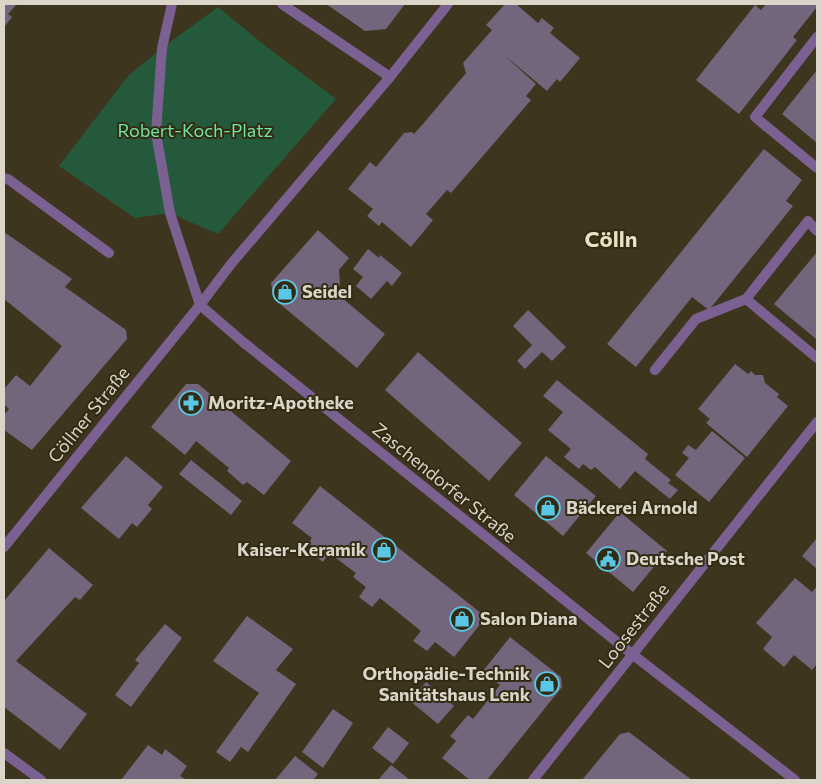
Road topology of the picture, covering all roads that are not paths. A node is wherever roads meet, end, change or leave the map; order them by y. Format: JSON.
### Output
{"nodes":[{"id":1,"x":172,"y":4,"type":"edge"},
{"id":2,"x":282,"y":4,"type":"edge"},
{"id":3,"x":448,"y":4,"type":"edge"},
{"id":4,"x":817,"y":37,"type":"edge"},
{"id":5,"x":390,"y":77,"type":"junction"},
{"id":6,"x":817,"y":168,"type":"edge"},
{"id":7,"x":6,"y":178,"type":"edge"},
{"id":8,"x":817,"y":231,"type":"edge"},
{"id":9,"x":109,"y":253,"type":"dead end"},
{"id":10,"x":746,"y":299,"type":"junction"},
{"id":11,"x":200,"y":305,"type":"junction"},
{"id":12,"x":817,"y":358,"type":"edge"},
{"id":13,"x":655,"y":370,"type":"dead end"},
{"id":14,"x":817,"y":422,"type":"edge"},
{"id":15,"x":4,"y":547,"type":"edge"},
{"id":16,"x":632,"y":654,"type":"junction"},
{"id":17,"x":4,"y":752,"type":"edge"},
{"id":18,"x":41,"y":780,"type":"edge"},
{"id":19,"x":533,"y":780,"type":"edge"},
{"id":20,"x":795,"y":780,"type":"edge"}],
"edges":[{"from":1,"to":11,"type":"street"},
{"from":2,"to":5,"type":"street"},
{"from":3,"to":5,"type":"street"},
{"from":4,"to":6,"type":"street"},
{"from":5,"to":11,"type":"street"},
{"from":7,"to":9,"type":"street"},
{"from":8,"to":10,"type":"street"},
{"from":10,"to":12,"type":"street"},
{"from":10,"to":13,"type":"street"},
{"from":11,"to":15,"type":"street","name":"Cöllner Straße"},
{"from":11,"to":16,"type":"street","name":"Zaschendorfer Straße"},
{"from":14,"to":16,"type":"street","name":"Loosestraße"},
{"from":16,"to":19,"type":"street","name":"Loosestraße"},
{"from":16,"to":20,"type":"street","name":"Zaschendorfer Straße"},
{"from":17,"to":18,"type":"street"}]}
